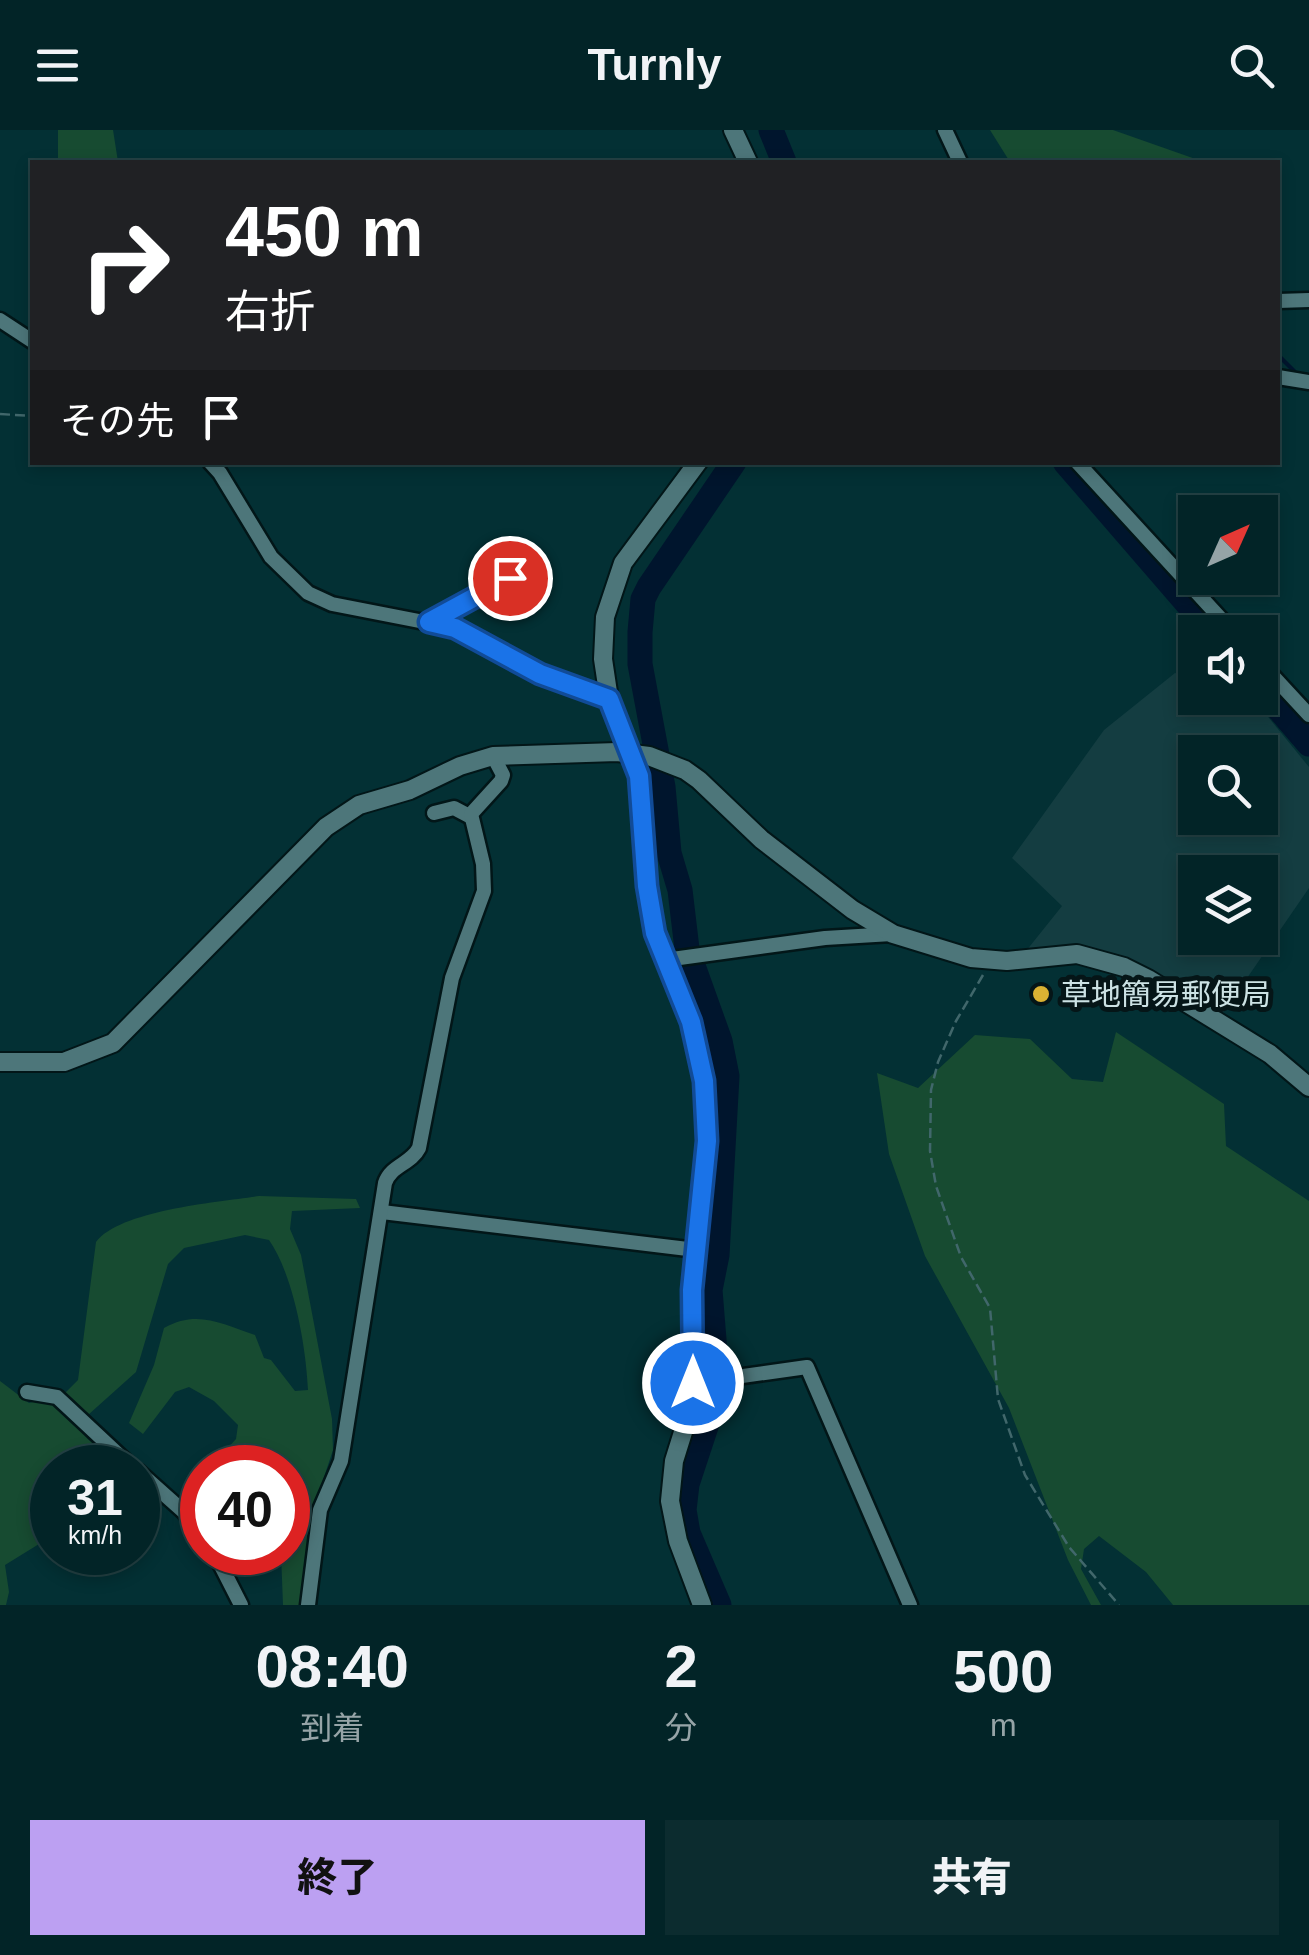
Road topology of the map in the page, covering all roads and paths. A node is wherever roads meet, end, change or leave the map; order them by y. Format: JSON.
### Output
{"nodes":[{"id":1,"x":733,"y":130,"type":"edge"},
{"id":2,"x":945,"y":130,"type":"edge"},
{"id":3,"x":747,"y":160,"type":"edge"},
{"id":4,"x":959,"y":160,"type":"edge"},
{"id":5,"x":1309,"y":300,"type":"edge"},
{"id":6,"x":1280,"y":302,"type":"edge"},
{"id":7,"x":0,"y":320,"type":"edge"},
{"id":8,"x":30,"y":341,"type":"edge"},
{"id":9,"x":1280,"y":376,"type":"edge"},
{"id":10,"x":1309,"y":382,"type":"edge"},
{"id":11,"x":0,"y":414,"type":"edge"},
{"id":12,"x":30,"y":416,"type":"edge"},
{"id":13,"x":213,"y":465,"type":"edge"},
{"id":14,"x":696,"y":465,"type":"edge"},
{"id":15,"x":1080,"y":465,"type":"edge"},
{"id":16,"x":537,"y":563,"type":"dead end"},
{"id":17,"x":1217,"y":615,"type":"edge"},
{"id":18,"x":429,"y":622,"type":"junction"},
{"id":19,"x":1278,"y":681,"type":"edge"},
{"id":20,"x":609,"y":699,"type":"junction"},
{"id":21,"x":1309,"y":715,"type":"edge"},
{"id":22,"x":631,"y":752,"type":"junction"},
{"id":23,"x":494,"y":756,"type":"junction"},
{"id":24,"x":434,"y":813,"type":"dead end"},
{"id":25,"x":471,"y":817,"type":"junction"},
{"id":26,"x":893,"y":934,"type":"junction"},
{"id":27,"x":671,"y":958,"type":"junction"},
{"id":28,"x":991,"y":960,"type":"junction"},
{"id":29,"x":0,"y":1062,"type":"edge"},
{"id":30,"x":1309,"y":1087,"type":"edge"},
{"id":31,"x":382,"y":1212,"type":"junction"},
{"id":32,"x":696,"y":1250,"type":"junction"},
{"id":33,"x":699,"y":1382,"type":"junction"},
{"id":34,"x":27,"y":1392,"type":"dead end"},
{"id":35,"x":109,"y":1445,"type":"edge"},
{"id":36,"x":160,"y":1491,"type":"edge"},
{"id":37,"x":180,"y":1508,"type":"edge"},
{"id":38,"x":226,"y":1575,"type":"edge"},
{"id":39,"x":241,"y":1605,"type":"edge"},
{"id":40,"x":308,"y":1605,"type":"edge"},
{"id":41,"x":702,"y":1605,"type":"edge"},
{"id":42,"x":910,"y":1605,"type":"edge"},
{"id":43,"x":1119,"y":1605,"type":"edge"}],
"edges":[{"from":1,"to":3,"type":"street"},
{"from":2,"to":4,"type":"street"},
{"from":5,"to":6,"type":"street"},
{"from":7,"to":8,"type":"street"},
{"from":9,"to":10,"type":"street"},
{"from":11,"to":12,"type":"path"},
{"from":13,"to":18,"type":"street"},
{"from":14,"to":20,"type":"street"},
{"from":15,"to":17,"type":"street"},
{"from":16,"to":18,"type":"street"},
{"from":18,"to":20,"type":"street"},
{"from":19,"to":21,"type":"street"},
{"from":20,"to":22,"type":"street"},
{"from":22,"to":23,"type":"street"},
{"from":22,"to":26,"type":"street"},
{"from":22,"to":27,"type":"street"},
{"from":23,"to":25,"type":"street"},
{"from":23,"to":29,"type":"street"},
{"from":24,"to":25,"type":"street"},
{"from":25,"to":31,"type":"street"},
{"from":26,"to":27,"type":"street"},
{"from":26,"to":28,"type":"street"},
{"from":27,"to":32,"type":"street"},
{"from":28,"to":30,"type":"street"},
{"from":28,"to":43,"type":"path"},
{"from":31,"to":32,"type":"street"},
{"from":31,"to":40,"type":"street"},
{"from":32,"to":33,"type":"street"},
{"from":33,"to":41,"type":"street"},
{"from":33,"to":42,"type":"street"},
{"from":34,"to":35,"type":"street"},
{"from":36,"to":37,"type":"street"},
{"from":38,"to":39,"type":"street"}]}
